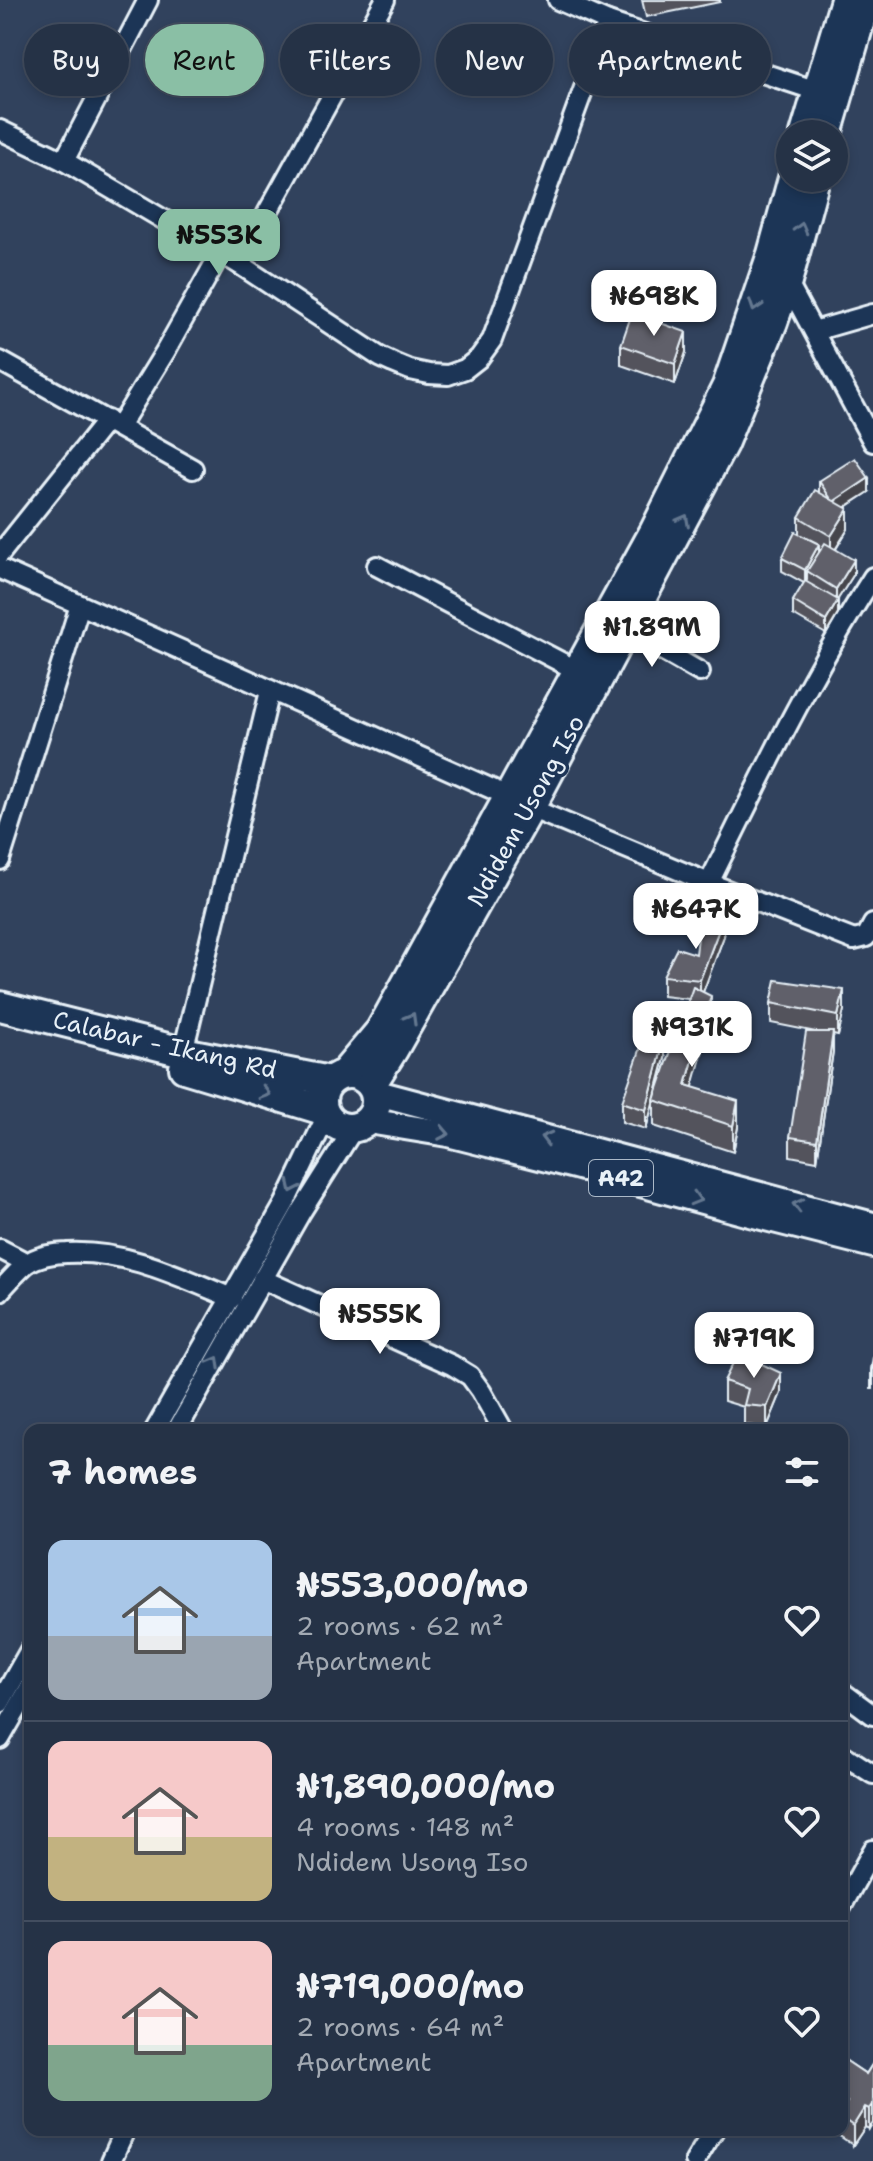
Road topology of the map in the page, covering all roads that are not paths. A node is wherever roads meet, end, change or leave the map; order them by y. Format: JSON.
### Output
{"nodes":[{"id":1,"x":148,"y":0,"type":"edge"},
{"id":2,"x":385,"y":0,"type":"edge"},
{"id":3,"x":558,"y":0,"type":"edge"},
{"id":4,"x":845,"y":0,"type":"edge"},
{"id":5,"x":866,"y":0,"type":"edge"},
{"id":6,"x":608,"y":22,"type":"junction"},
{"id":7,"x":817,"y":91,"type":"junction"},
{"id":8,"x":809,"y":120,"type":"edge"},
{"id":9,"x":831,"y":120,"type":"edge"},
{"id":10,"x":0,"y":130,"type":"edge"},
{"id":11,"x":64,"y":161,"type":"junction"},
{"id":12,"x":789,"y":192,"type":"edge"},
{"id":13,"x":811,"y":192,"type":"edge"},
{"id":14,"x":220,"y":254,"type":"junction"},
{"id":15,"x":772,"y":254,"type":"junction"},
{"id":16,"x":239,"y":264,"type":"junction"},
{"id":17,"x":787,"y":282,"type":"junction"},
{"id":18,"x":873,"y":314,"type":"edge"},
{"id":19,"x":814,"y":331,"type":"junction"},
{"id":20,"x":0,"y":361,"type":"edge"},
{"id":21,"x":113,"y":424,"type":"junction"},
{"id":22,"x":873,"y":442,"type":"edge"},
{"id":23,"x":193,"y":469,"type":"dead end"},
{"id":24,"x":0,"y":554,"type":"edge"},
{"id":25,"x":377,"y":566,"type":"dead end"},
{"id":26,"x":0,"y":569,"type":"edge"},
{"id":27,"x":873,"y":577,"type":"edge"},
{"id":28,"x":80,"y":605,"type":"junction"},
{"id":29,"x":625,"y":629,"type":"junction"},
{"id":30,"x":578,"y":671,"type":"junction"},
{"id":31,"x":700,"y":672,"type":"dead end"},
{"id":32,"x":270,"y":691,"type":"junction"},
{"id":33,"x":520,"y":802,"type":"junction"},
{"id":34,"x":0,"y":860,"type":"edge"},
{"id":35,"x":709,"y":883,"type":"junction"},
{"id":36,"x":873,"y":924,"type":"edge"},
{"id":37,"x":0,"y":1006,"type":"edge"},
{"id":38,"x":0,"y":1025,"type":"edge"},
{"id":39,"x":183,"y":1052,"type":"junction"},
{"id":40,"x":337,"y":1078,"type":"junction"},
{"id":41,"x":373,"y":1088,"type":"junction"},
{"id":42,"x":324,"y":1113,"type":"junction"},
{"id":43,"x":361,"y":1124,"type":"junction"},
{"id":44,"x":873,"y":1225,"type":"edge"},
{"id":45,"x":873,"y":1245,"type":"edge"},
{"id":46,"x":0,"y":1249,"type":"edge"},
{"id":47,"x":27,"y":1263,"type":"junction"},
{"id":48,"x":262,"y":1279,"type":"junction"},
{"id":49,"x":0,"y":1291,"type":"edge"},
{"id":50,"x":232,"y":1298,"type":"junction"},
{"id":51,"x":158,"y":1424,"type":"edge"},
{"id":52,"x":180,"y":1424,"type":"edge"},
{"id":53,"x":500,"y":1424,"type":"edge"},
{"id":54,"x":24,"y":1661,"type":"edge"},
{"id":55,"x":848,"y":1696,"type":"edge"},
{"id":56,"x":24,"y":1697,"type":"edge"},
{"id":57,"x":0,"y":1703,"type":"edge"},
{"id":58,"x":873,"y":1715,"type":"edge"},
{"id":59,"x":0,"y":1739,"type":"edge"},
{"id":60,"x":848,"y":1758,"type":"edge"},
{"id":61,"x":873,"y":1774,"type":"edge"},
{"id":62,"x":873,"y":1850,"type":"edge"},
{"id":63,"x":848,"y":1885,"type":"edge"},
{"id":64,"x":122,"y":2136,"type":"edge"},
{"id":65,"x":710,"y":2136,"type":"edge"},
{"id":66,"x":111,"y":2161,"type":"edge"},
{"id":67,"x":695,"y":2161,"type":"edge"}],
"edges":[{"from":1,"to":11,"type":"street"},
{"from":2,"to":16,"type":"street"},
{"from":3,"to":6,"type":"street"},
{"from":4,"to":7,"type":"highway"},
{"from":5,"to":9,"type":"highway"},
{"from":6,"to":7,"type":"street"},
{"from":6,"to":16,"type":"street"},
{"from":7,"to":8,"type":"highway"},
{"from":10,"to":11,"type":"street"},
{"from":11,"to":14,"type":"street"},
{"from":12,"to":15,"type":"highway","name":"Ndidem Usong Iso"},
{"from":17,"to":13,"type":"highway","name":"Ndidem Usong Iso","one_way":true},
{"from":14,"to":16,"type":"street"},
{"from":14,"to":21,"type":"street"},
{"from":15,"to":17,"type":"street"},
{"from":15,"to":30,"type":"highway","name":"Ndidem Usong Iso","one_way":true},
{"from":17,"to":19,"type":"street"},
{"from":29,"to":17,"type":"highway","name":"Ndidem Usong Iso","one_way":true},
{"from":18,"to":19,"type":"street"},
{"from":19,"to":22,"type":"street"},
{"from":20,"to":21,"type":"street"},
{"from":21,"to":23,"type":"street"},
{"from":21,"to":24,"type":"street"},
{"from":25,"to":30,"type":"street"},
{"from":26,"to":28,"type":"street"},
{"from":27,"to":35,"type":"street"},
{"from":28,"to":32,"type":"street"},
{"from":28,"to":34,"type":"street"},
{"from":29,"to":31,"type":"street"},
{"from":29,"to":33,"type":"highway","name":"Ndidem Usong Iso"},
{"from":30,"to":33,"type":"highway","name":"Ndidem Usong Iso"},
{"from":32,"to":33,"type":"street"},
{"from":32,"to":39,"type":"street"},
{"from":33,"to":35,"type":"street"},
{"from":33,"to":40,"type":"highway","name":"Ndidem Usong Iso"},
{"from":41,"to":33,"type":"highway","name":"Ndidem Usong Iso","one_way":true},
{"from":35,"to":36,"type":"street"},
{"from":37,"to":39,"type":"highway","name":"Calabar - Ikang Rd"},
{"from":38,"to":42,"type":"highway","name":"Calabar - Ikang Rd","one_way":true},
{"from":39,"to":40,"type":"highway","name":"Calabar - Ikang Rd"},
{"from":40,"to":41,"type":"highway"},
{"from":40,"to":42,"type":"highway"},
{"from":41,"to":43,"type":"highway"},
{"from":44,"to":41,"type":"main road","number":"A42","one_way":true},
{"from":42,"to":43,"type":"highway"},
{"from":42,"to":50,"type":"street","one_way":true},
{"from":43,"to":45,"type":"main road","number":"A42","one_way":true},
{"from":43,"to":48,"type":"street"},
{"from":46,"to":47,"type":"street"},
{"from":47,"to":49,"type":"street"},
{"from":47,"to":50,"type":"street"},
{"from":52,"to":48,"type":"street","one_way":true},
{"from":48,"to":53,"type":"street"},
{"from":50,"to":51,"type":"street"},
{"from":54,"to":57,"type":"street"},
{"from":55,"to":58,"type":"street"},
{"from":56,"to":59,"type":"street"},
{"from":60,"to":61,"type":"street"},
{"from":62,"to":63,"type":"street"},
{"from":64,"to":66,"type":"street"},
{"from":65,"to":67,"type":"street"}]}
